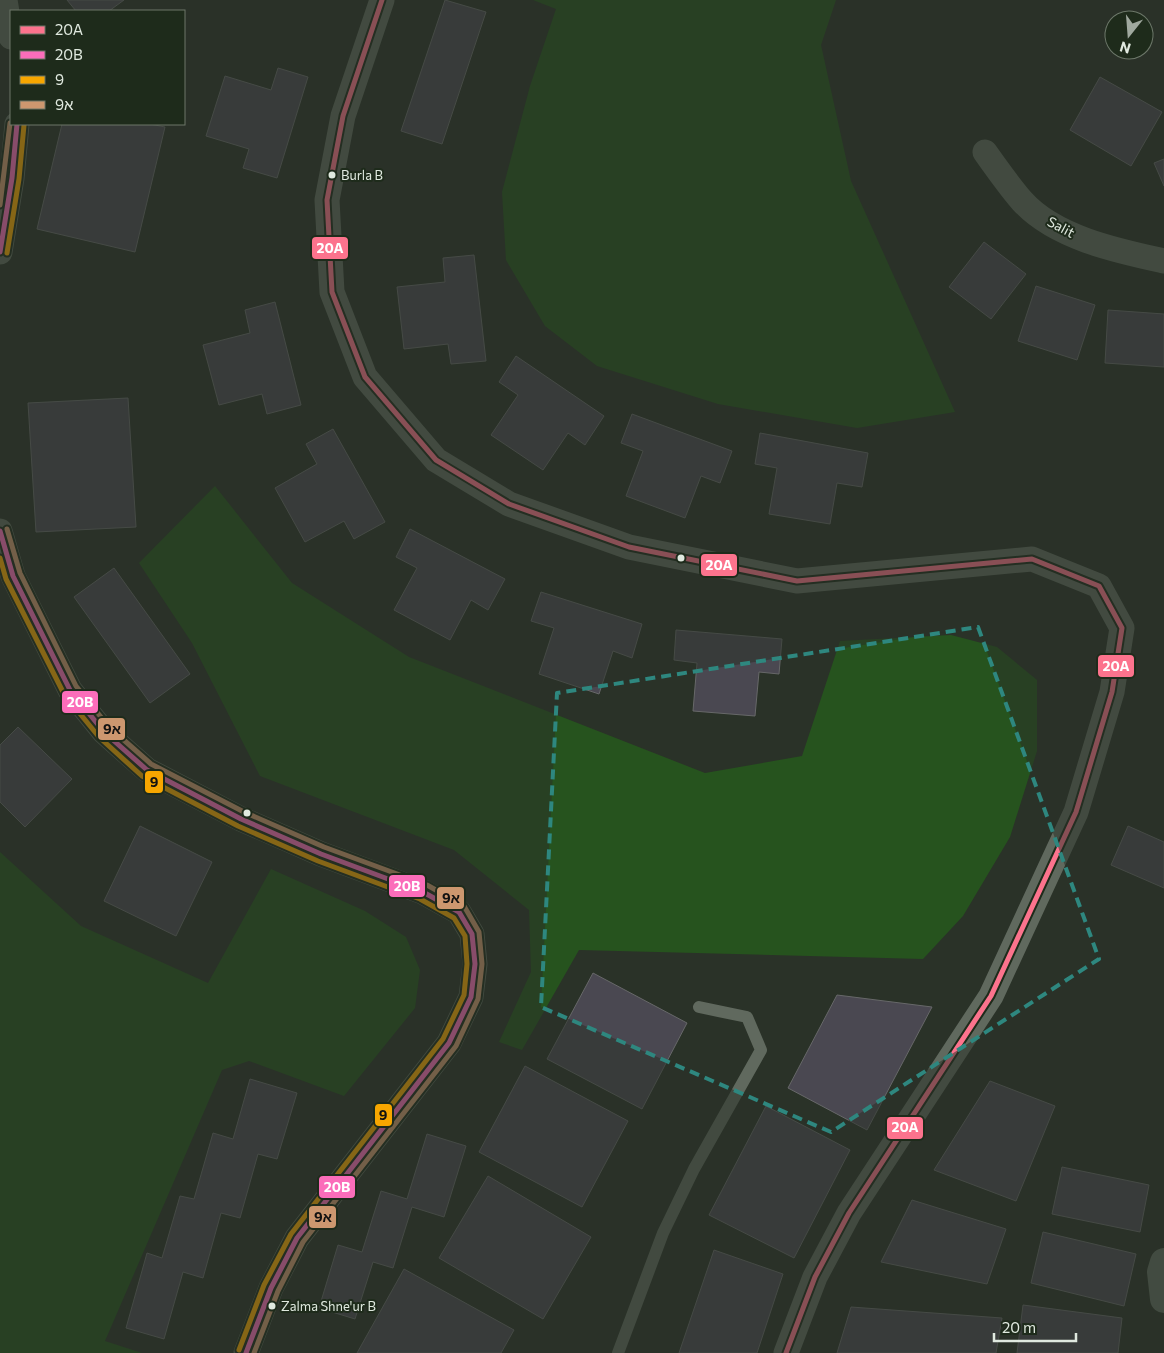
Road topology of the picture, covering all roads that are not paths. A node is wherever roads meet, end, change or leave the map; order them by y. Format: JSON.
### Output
{"nodes":[{"id":1,"x":5,"y":0,"type":"edge"},
{"id":2,"x":382,"y":0,"type":"edge"},
{"id":3,"x":10,"y":31,"type":"edge"},
{"id":4,"x":16,"y":125,"type":"edge"},
{"id":5,"x":985,"y":152,"type":"dead end"},
{"id":6,"x":0,"y":252,"type":"edge"},
{"id":7,"x":1164,"y":261,"type":"edge"},
{"id":8,"x":0,"y":531,"type":"edge"},
{"id":9,"x":699,"y":1007,"type":"dead end"},
{"id":10,"x":1164,"y":1262,"type":"edge"},
{"id":11,"x":1164,"y":1299,"type":"edge"},
{"id":12,"x":246,"y":1353,"type":"edge"},
{"id":13,"x":618,"y":1353,"type":"edge"},
{"id":14,"x":786,"y":1353,"type":"edge"}],
"edges":[{"from":1,"to":3,"type":"street"},
{"from":2,"to":14,"type":"street"},
{"from":4,"to":6,"type":"street"},
{"from":5,"to":7,"type":"street","name":"Salit"},
{"from":8,"to":12,"type":"street"},
{"from":9,"to":13,"type":"lane"},
{"from":10,"to":11,"type":"street"}]}
